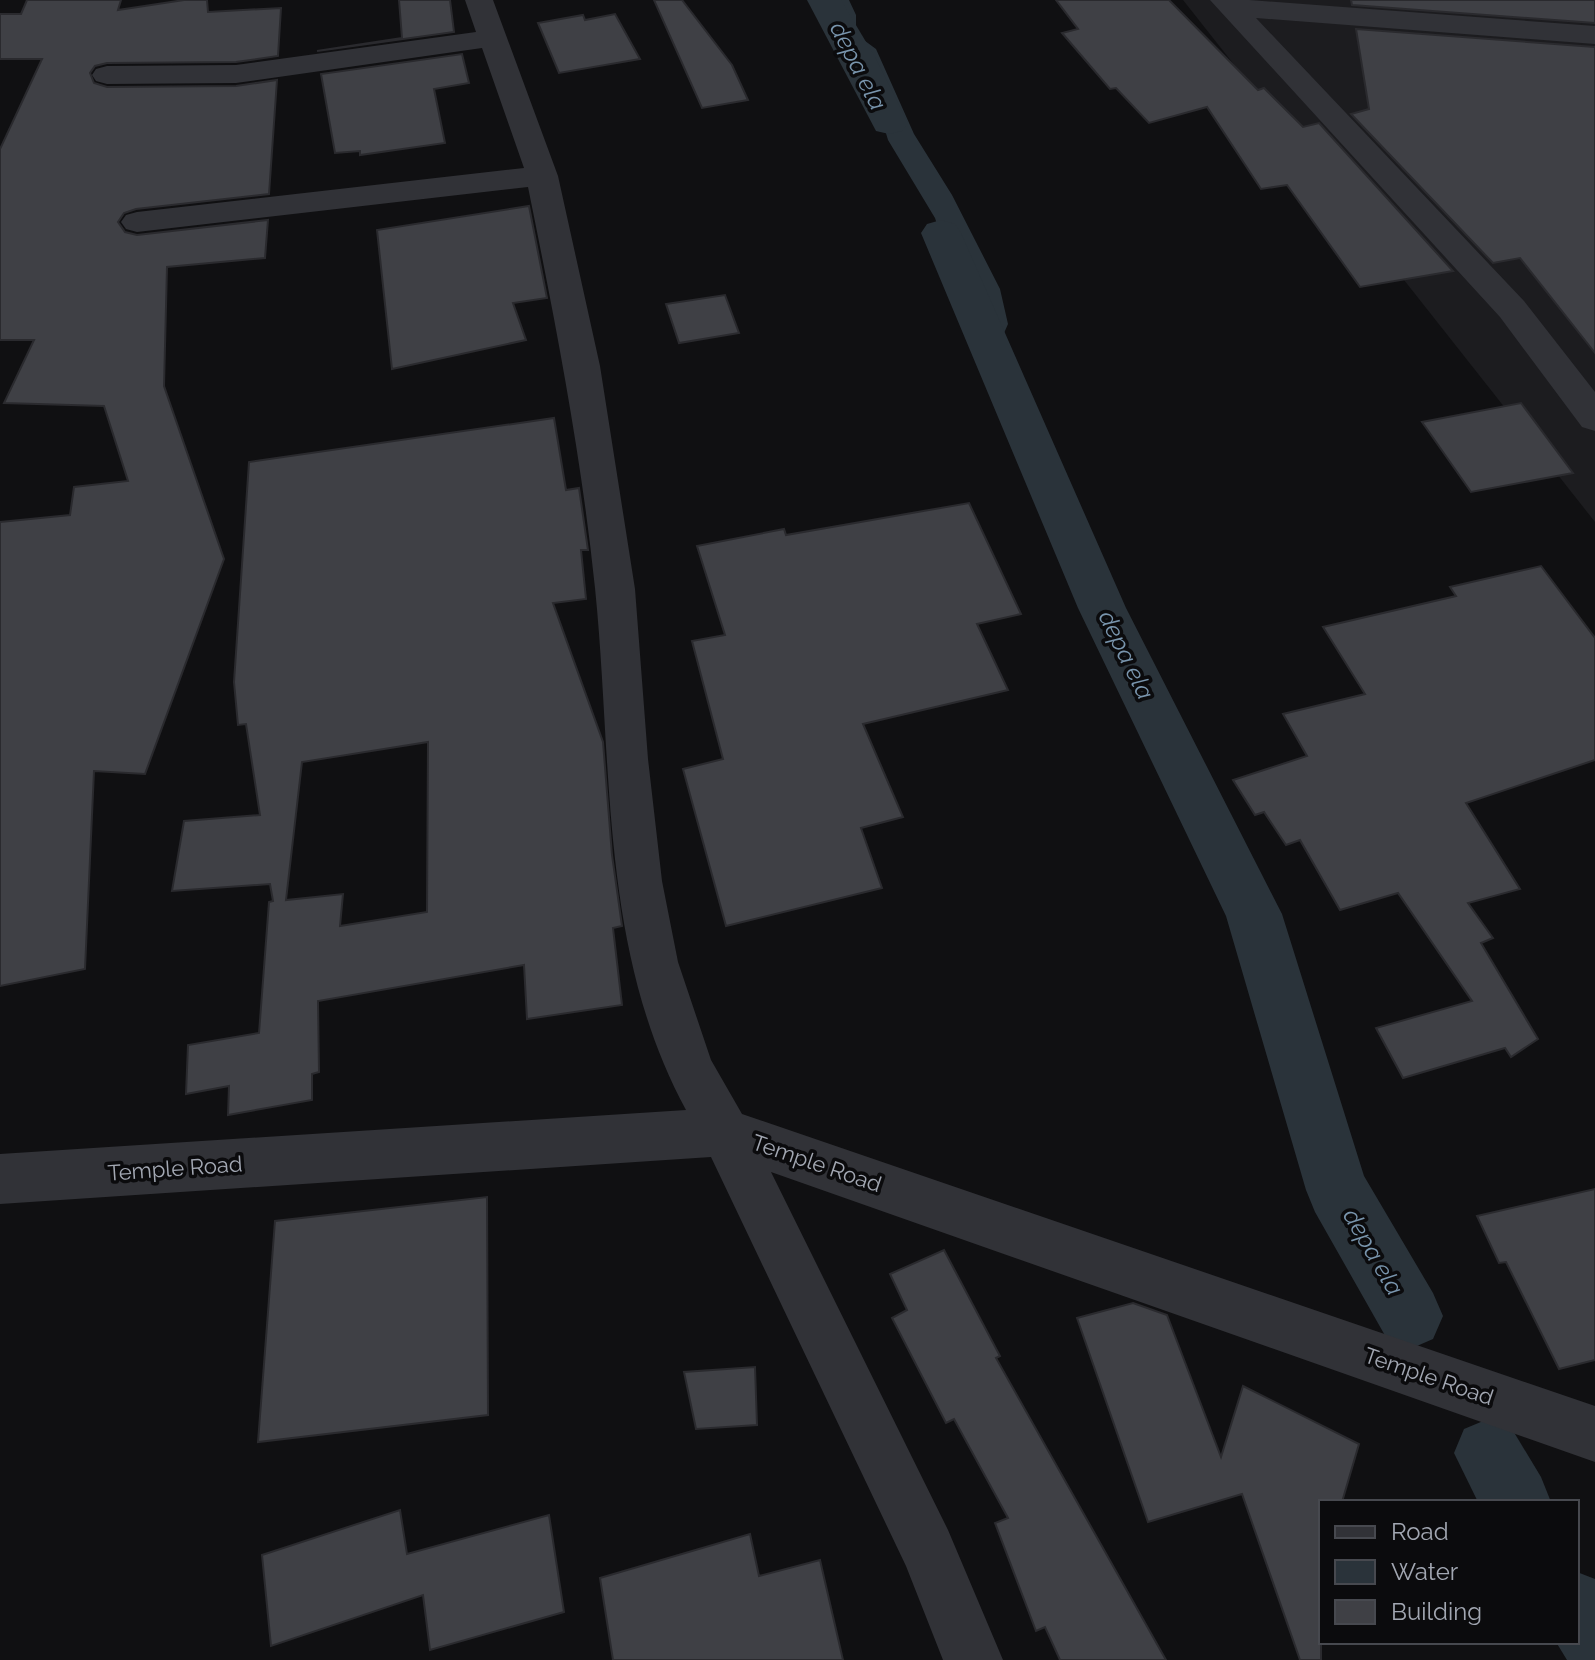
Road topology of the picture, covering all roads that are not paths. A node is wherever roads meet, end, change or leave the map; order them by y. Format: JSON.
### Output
{"nodes":[{"id":1,"x":1227,"y":3,"type":"edge"},
{"id":2,"x":486,"y":19,"type":"edge"},
{"id":3,"x":1595,"y":35,"type":"edge"},
{"id":4,"x":107,"y":75,"type":"dead end"},
{"id":5,"x":542,"y":176,"type":"junction"},
{"id":6,"x":137,"y":222,"type":"dead end"},
{"id":7,"x":1595,"y":418,"type":"edge"},
{"id":8,"x":725,"y":1132,"type":"junction"},
{"id":9,"x":0,"y":1179,"type":"edge"},
{"id":10,"x":1595,"y":1434,"type":"edge"},
{"id":11,"x":973,"y":1660,"type":"edge"}],
"edges":[{"from":1,"to":3,"type":"street"},
{"from":1,"to":7,"type":"street"},
{"from":2,"to":4,"type":"street"},
{"from":2,"to":5,"type":"street"},
{"from":5,"to":6,"type":"street"},
{"from":5,"to":8,"type":"street"},
{"from":8,"to":9,"type":"street","name":"Temple Road"},
{"from":8,"to":10,"type":"street","name":"Temple Road"},
{"from":8,"to":11,"type":"street"}]}
